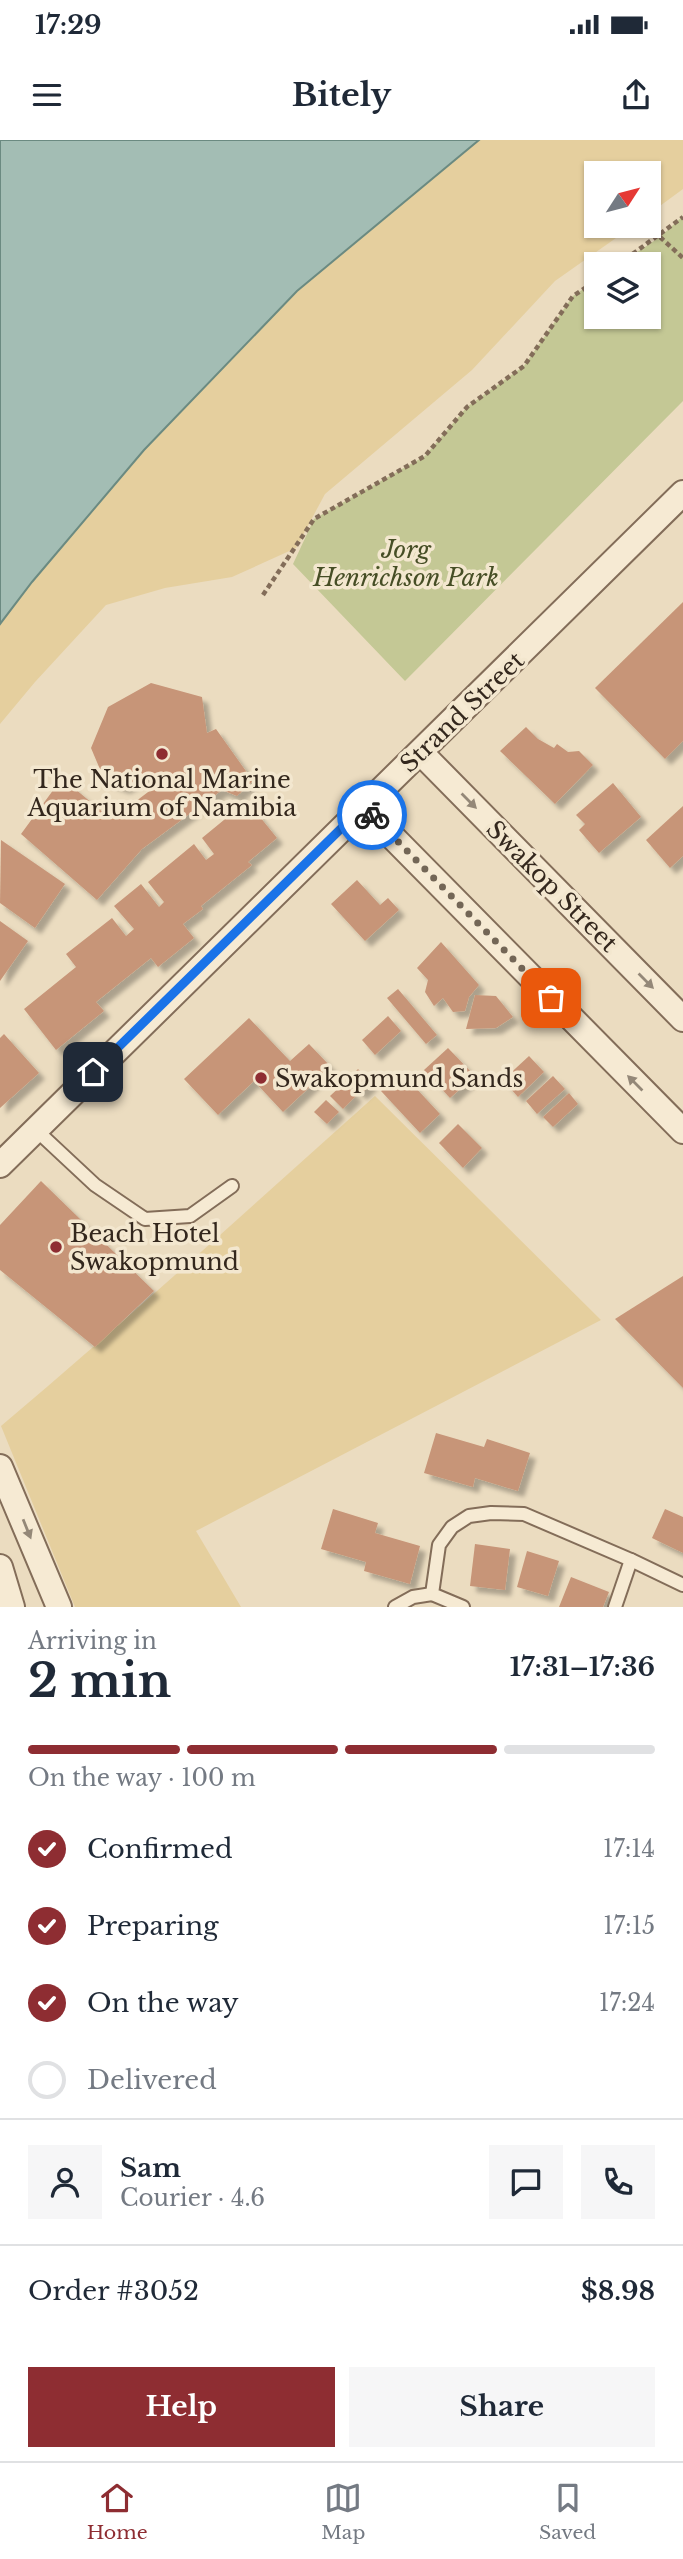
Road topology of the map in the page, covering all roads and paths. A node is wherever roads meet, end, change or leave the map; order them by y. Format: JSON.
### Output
{"nodes":[{"id":1,"x":683,"y":217,"type":"edge"},
{"id":2,"x":662,"y":235,"type":"edge"},
{"id":3,"x":658,"y":238,"type":"edge"},
{"id":4,"x":661,"y":238,"type":"edge"},
{"id":5,"x":637,"y":252,"type":"edge"},
{"id":6,"x":683,"y":258,"type":"edge"},
{"id":7,"x":584,"y":289,"type":"edge"},
{"id":8,"x":683,"y":494,"type":"edge"},
{"id":9,"x":262,"y":595,"type":"dead end"},
{"id":10,"x":421,"y":753,"type":"junction"},
{"id":11,"x":363,"y":807,"type":"junction"},
{"id":12,"x":683,"y":1019,"type":"edge"},
{"id":13,"x":36,"y":1129,"type":"junction"},
{"id":14,"x":683,"y":1131,"type":"edge"},
{"id":15,"x":0,"y":1165,"type":"edge"},
{"id":16,"x":232,"y":1186,"type":"dead end"},
{"id":17,"x":0,"y":1467,"type":"edge"},
{"id":18,"x":631,"y":1560,"type":"junction"},
{"id":19,"x":0,"y":1567,"type":"edge"},
{"id":20,"x":683,"y":1585,"type":"edge"},
{"id":21,"x":432,"y":1594,"type":"junction"},
{"id":22,"x":12,"y":1607,"type":"edge"},
{"id":23,"x":59,"y":1607,"type":"edge"},
{"id":24,"x":395,"y":1607,"type":"edge"},
{"id":25,"x":463,"y":1607,"type":"edge"},
{"id":26,"x":615,"y":1607,"type":"edge"}],
"edges":[{"from":1,"to":2,"type":"path"},
{"from":3,"to":5,"type":"path"},
{"from":4,"to":6,"type":"path"},
{"from":7,"to":9,"type":"path"},
{"from":8,"to":10,"type":"street","name":"Strand Street"},
{"from":10,"to":11,"type":"street","name":"Strand Street"},
{"from":10,"to":12,"type":"street","name":"Swakop Street","one_way":true},
{"from":11,"to":13,"type":"street","name":"Strand Street"},
{"from":14,"to":11,"type":"street","one_way":true},
{"from":13,"to":15,"type":"street","name":"Strand Street"},
{"from":13,"to":16,"type":"lane"},
{"from":17,"to":23,"type":"street","one_way":true},
{"from":18,"to":20,"type":"lane"},
{"from":18,"to":21,"type":"lane"},
{"from":18,"to":26,"type":"lane"},
{"from":19,"to":22,"type":"street"},
{"from":21,"to":24,"type":"lane"},
{"from":21,"to":25,"type":"lane"}]}
